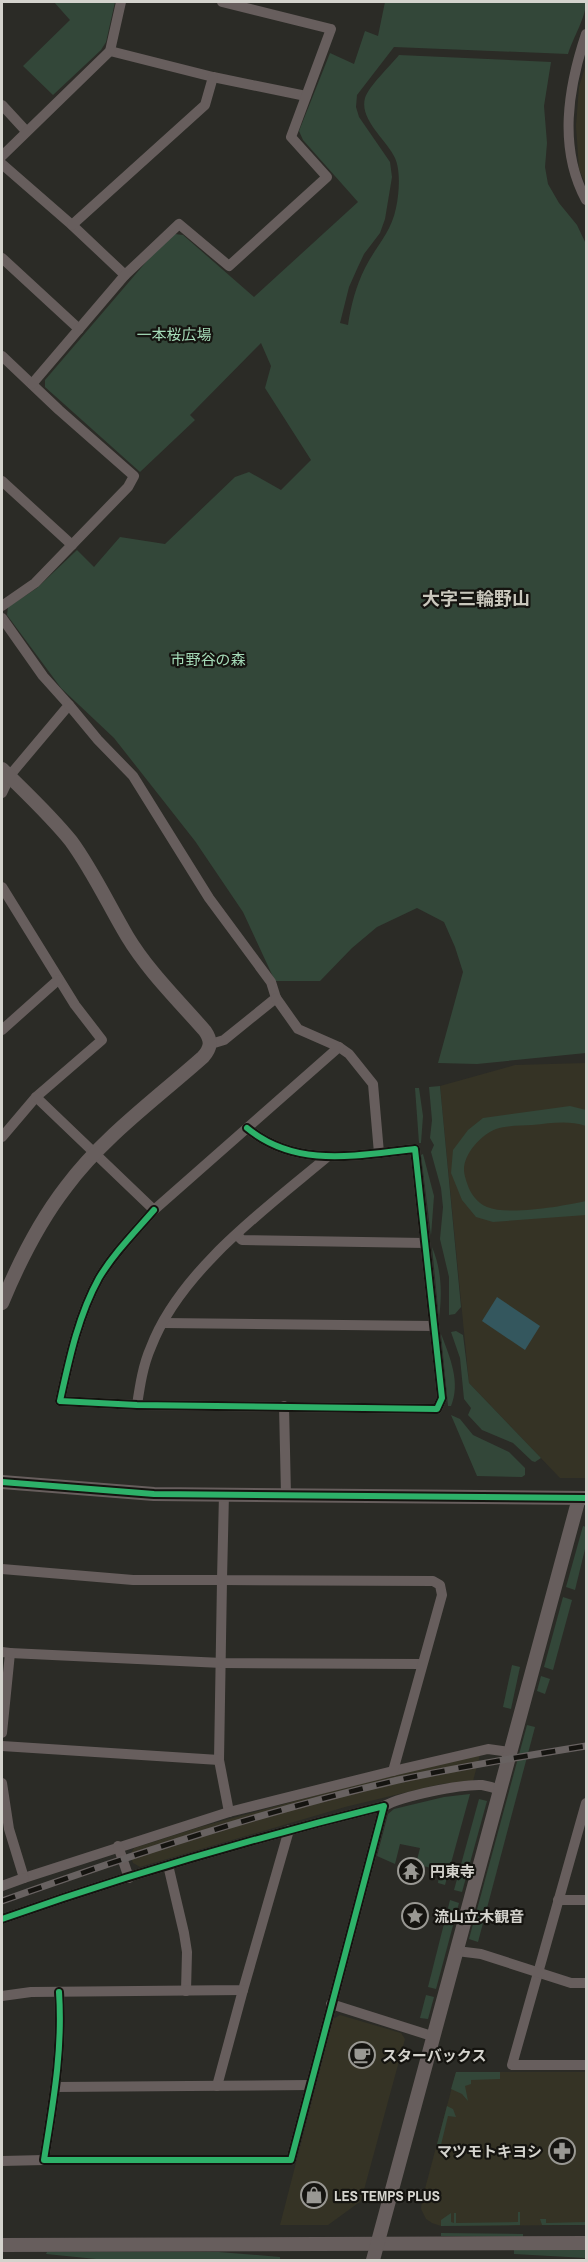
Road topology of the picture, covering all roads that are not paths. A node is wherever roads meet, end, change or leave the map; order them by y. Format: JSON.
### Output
{"nodes":[{"id":1,"x":121,"y":2,"type":"edge"},
{"id":2,"x":228,"y":2,"type":"edge"},
{"id":3,"x":586,"y":34,"type":"edge"},
{"id":4,"x":110,"y":51,"type":"junction"},
{"id":5,"x":213,"y":77,"type":"junction"},
{"id":6,"x":306,"y":96,"type":"junction"},
{"id":7,"x":2,"y":105,"type":"edge"},
{"id":8,"x":26,"y":131,"type":"junction"},
{"id":9,"x":2,"y":156,"type":"edge"},
{"id":10,"x":2,"y":164,"type":"edge"},
{"id":11,"x":586,"y":200,"type":"edge"},
{"id":12,"x":72,"y":225,"type":"junction"},
{"id":13,"x":2,"y":258,"type":"edge"},
{"id":14,"x":125,"y":275,"type":"junction"},
{"id":15,"x":79,"y":329,"type":"junction"},
{"id":16,"x":2,"y":356,"type":"edge"},
{"id":17,"x":32,"y":384,"type":"junction"},
{"id":18,"x":2,"y":481,"type":"edge"},
{"id":19,"x":72,"y":545,"type":"junction"},
{"id":20,"x":2,"y":606,"type":"edge"},
{"id":21,"x":2,"y":618,"type":"edge"},
{"id":22,"x":69,"y":705,"type":"junction"},
{"id":23,"x":6,"y":773,"type":"edge"},
{"id":24,"x":2,"y":792,"type":"edge"},
{"id":25,"x":2,"y":887,"type":"edge"},
{"id":26,"x":58,"y":980,"type":"junction"},
{"id":27,"x":276,"y":998,"type":"junction"},
{"id":28,"x":2,"y":1030,"type":"edge"},
{"id":29,"x":211,"y":1044,"type":"junction"},
{"id":30,"x":339,"y":1047,"type":"junction"},
{"id":31,"x":36,"y":1097,"type":"junction"},
{"id":32,"x":247,"y":1128,"type":"junction"},
{"id":33,"x":2,"y":1137,"type":"edge"},
{"id":34,"x":378,"y":1153,"type":"junction"},
{"id":35,"x":96,"y":1154,"type":"junction"},
{"id":36,"x":326,"y":1158,"type":"junction"},
{"id":37,"x":154,"y":1210,"type":"junction"},
{"id":38,"x":237,"y":1235,"type":"junction"},
{"id":39,"x":425,"y":1243,"type":"junction"},
{"id":40,"x":2,"y":1303,"type":"edge"},
{"id":41,"x":163,"y":1323,"type":"junction"},
{"id":42,"x":434,"y":1326,"type":"junction"},
{"id":43,"x":137,"y":1405,"type":"junction"},
{"id":44,"x":284,"y":1406,"type":"junction"},
{"id":45,"x":2,"y":1482,"type":"edge"},
{"id":46,"x":224,"y":1494,"type":"junction"},
{"id":47,"x":286,"y":1494,"type":"junction"},
{"id":48,"x":583,"y":1498,"type":"edge"},
{"id":49,"x":2,"y":1569,"type":"edge"},
{"id":50,"x":222,"y":1580,"type":"junction"},
{"id":51,"x":6,"y":1653,"type":"edge"},
{"id":52,"x":222,"y":1663,"type":"junction"},
{"id":53,"x":422,"y":1664,"type":"junction"},
{"id":54,"x":2,"y":1733,"type":"edge"},
{"id":55,"x":2,"y":1746,"type":"edge"},
{"id":56,"x":510,"y":1752,"type":"junction"},
{"id":57,"x":219,"y":1760,"type":"junction"},
{"id":58,"x":393,"y":1771,"type":"junction"},
{"id":59,"x":2,"y":1783,"type":"edge"},
{"id":60,"x":500,"y":1790,"type":"junction"},
{"id":61,"x":586,"y":1803,"type":"edge"},
{"id":62,"x":384,"y":1806,"type":"junction"},
{"id":63,"x":229,"y":1812,"type":"junction"},
{"id":64,"x":585,"y":1815,"type":"edge"},
{"id":65,"x":289,"y":1830,"type":"junction"},
{"id":66,"x":118,"y":1846,"type":"junction"},
{"id":67,"x":168,"y":1865,"type":"junction"},
{"id":68,"x":24,"y":1878,"type":"junction"},
{"id":69,"x":129,"y":1878,"type":"junction"},
{"id":70,"x":2,"y":1886,"type":"edge"},
{"id":71,"x":558,"y":1900,"type":"junction"},
{"id":72,"x":586,"y":1900,"type":"edge"},
{"id":73,"x":2,"y":1919,"type":"edge"},
{"id":74,"x":457,"y":1951,"type":"junction"},
{"id":75,"x":538,"y":1973,"type":"junction"},
{"id":76,"x":586,"y":1983,"type":"edge"},
{"id":77,"x":186,"y":1990,"type":"junction"},
{"id":78,"x":243,"y":1990,"type":"junction"},
{"id":79,"x":59,"y":1992,"type":"junction"},
{"id":80,"x":2,"y":1996,"type":"edge"},
{"id":81,"x":331,"y":2004,"type":"junction"},
{"id":82,"x":435,"y":2037,"type":"junction"},
{"id":83,"x":586,"y":2066,"type":"edge"},
{"id":84,"x":217,"y":2085,"type":"junction"},
{"id":85,"x":310,"y":2085,"type":"junction"},
{"id":86,"x":56,"y":2087,"type":"junction"},
{"id":87,"x":44,"y":2160,"type":"junction"},
{"id":88,"x":2,"y":2161,"type":"edge"},
{"id":89,"x":586,"y":2243,"type":"edge"},
{"id":90,"x":2,"y":2244,"type":"edge"},
{"id":91,"x":378,"y":2244,"type":"junction"},
{"id":92,"x":373,"y":2260,"type":"edge"}],
"edges":[{"from":1,"to":4,"type":"street"},
{"from":2,"to":6,"type":"street"},
{"from":3,"to":11,"type":"street"},
{"from":4,"to":5,"type":"street"},
{"from":4,"to":8,"type":"street"},
{"from":5,"to":6,"type":"street"},
{"from":5,"to":12,"type":"street"},
{"from":6,"to":14,"type":"street"},
{"from":7,"to":8,"type":"street"},
{"from":8,"to":9,"type":"street"},
{"from":10,"to":12,"type":"street"},
{"from":12,"to":14,"type":"street"},
{"from":13,"to":15,"type":"street"},
{"from":14,"to":15,"type":"street"},
{"from":15,"to":17,"type":"street"},
{"from":16,"to":17,"type":"street"},
{"from":17,"to":19,"type":"street"},
{"from":18,"to":19,"type":"street"},
{"from":19,"to":20,"type":"street"},
{"from":21,"to":22,"type":"street"},
{"from":22,"to":23,"type":"street"},
{"from":22,"to":27,"type":"street"},
{"from":23,"to":24,"type":"street"},
{"from":23,"to":29,"type":"street"},
{"from":25,"to":26,"type":"street"},
{"from":26,"to":28,"type":"street"},
{"from":26,"to":31,"type":"street"},
{"from":27,"to":29,"type":"street"},
{"from":27,"to":30,"type":"street"},
{"from":29,"to":35,"type":"street"},
{"from":30,"to":32,"type":"street"},
{"from":30,"to":34,"type":"street"},
{"from":31,"to":33,"type":"street"},
{"from":31,"to":35,"type":"street"},
{"from":32,"to":36,"type":"street"},
{"from":32,"to":37,"type":"street"},
{"from":34,"to":36,"type":"street"},
{"from":34,"to":39,"type":"street"},
{"from":35,"to":37,"type":"street"},
{"from":35,"to":40,"type":"street"},
{"from":36,"to":38,"type":"street"},
{"from":37,"to":43,"type":"street"},
{"from":38,"to":39,"type":"street"},
{"from":38,"to":41,"type":"street"},
{"from":39,"to":42,"type":"street"},
{"from":41,"to":42,"type":"street"},
{"from":41,"to":43,"type":"street"},
{"from":42,"to":44,"type":"street"},
{"from":43,"to":44,"type":"street"},
{"from":44,"to":47,"type":"street"},
{"from":45,"to":46,"type":"street"},
{"from":46,"to":47,"type":"street"},
{"from":46,"to":50,"type":"street"},
{"from":47,"to":48,"type":"street"},
{"from":48,"to":56,"type":"street"},
{"from":49,"to":50,"type":"street"},
{"from":50,"to":52,"type":"street"},
{"from":50,"to":53,"type":"street"},
{"from":51,"to":52,"type":"street"},
{"from":51,"to":54,"type":"street"},
{"from":52,"to":53,"type":"street"},
{"from":52,"to":57,"type":"street"},
{"from":53,"to":58,"type":"street"},
{"from":55,"to":57,"type":"street"},
{"from":56,"to":58,"type":"street"},
{"from":56,"to":60,"type":"street"},
{"from":57,"to":63,"type":"street"},
{"from":58,"to":63,"type":"street"},
{"from":59,"to":68,"type":"street"},
{"from":60,"to":62,"type":"street"},
{"from":60,"to":74,"type":"street"},
{"from":61,"to":64,"type":"street"},
{"from":62,"to":65,"type":"street"},
{"from":62,"to":81,"type":"street"},
{"from":63,"to":66,"type":"street"},
{"from":64,"to":71,"type":"street"},
{"from":65,"to":67,"type":"street"},
{"from":65,"to":78,"type":"street"},
{"from":66,"to":68,"type":"street"},
{"from":66,"to":69,"type":"street"},
{"from":67,"to":69,"type":"street"},
{"from":67,"to":77,"type":"street"},
{"from":68,"to":70,"type":"street"},
{"from":69,"to":73,"type":"street"},
{"from":71,"to":72,"type":"street"},
{"from":71,"to":75,"type":"street"},
{"from":74,"to":75,"type":"street"},
{"from":74,"to":82,"type":"street"},
{"from":75,"to":76,"type":"street"},
{"from":75,"to":83,"type":"street"},
{"from":77,"to":78,"type":"street"},
{"from":77,"to":79,"type":"street"},
{"from":78,"to":84,"type":"street"},
{"from":79,"to":80,"type":"street"},
{"from":79,"to":86,"type":"street"},
{"from":81,"to":82,"type":"street"},
{"from":81,"to":85,"type":"street"},
{"from":82,"to":91,"type":"street"},
{"from":84,"to":85,"type":"street"},
{"from":84,"to":86,"type":"street"},
{"from":85,"to":87,"type":"street"},
{"from":86,"to":87,"type":"street"},
{"from":87,"to":88,"type":"street"},
{"from":89,"to":91,"type":"street"},
{"from":90,"to":91,"type":"street"},
{"from":91,"to":92,"type":"street"}]}
